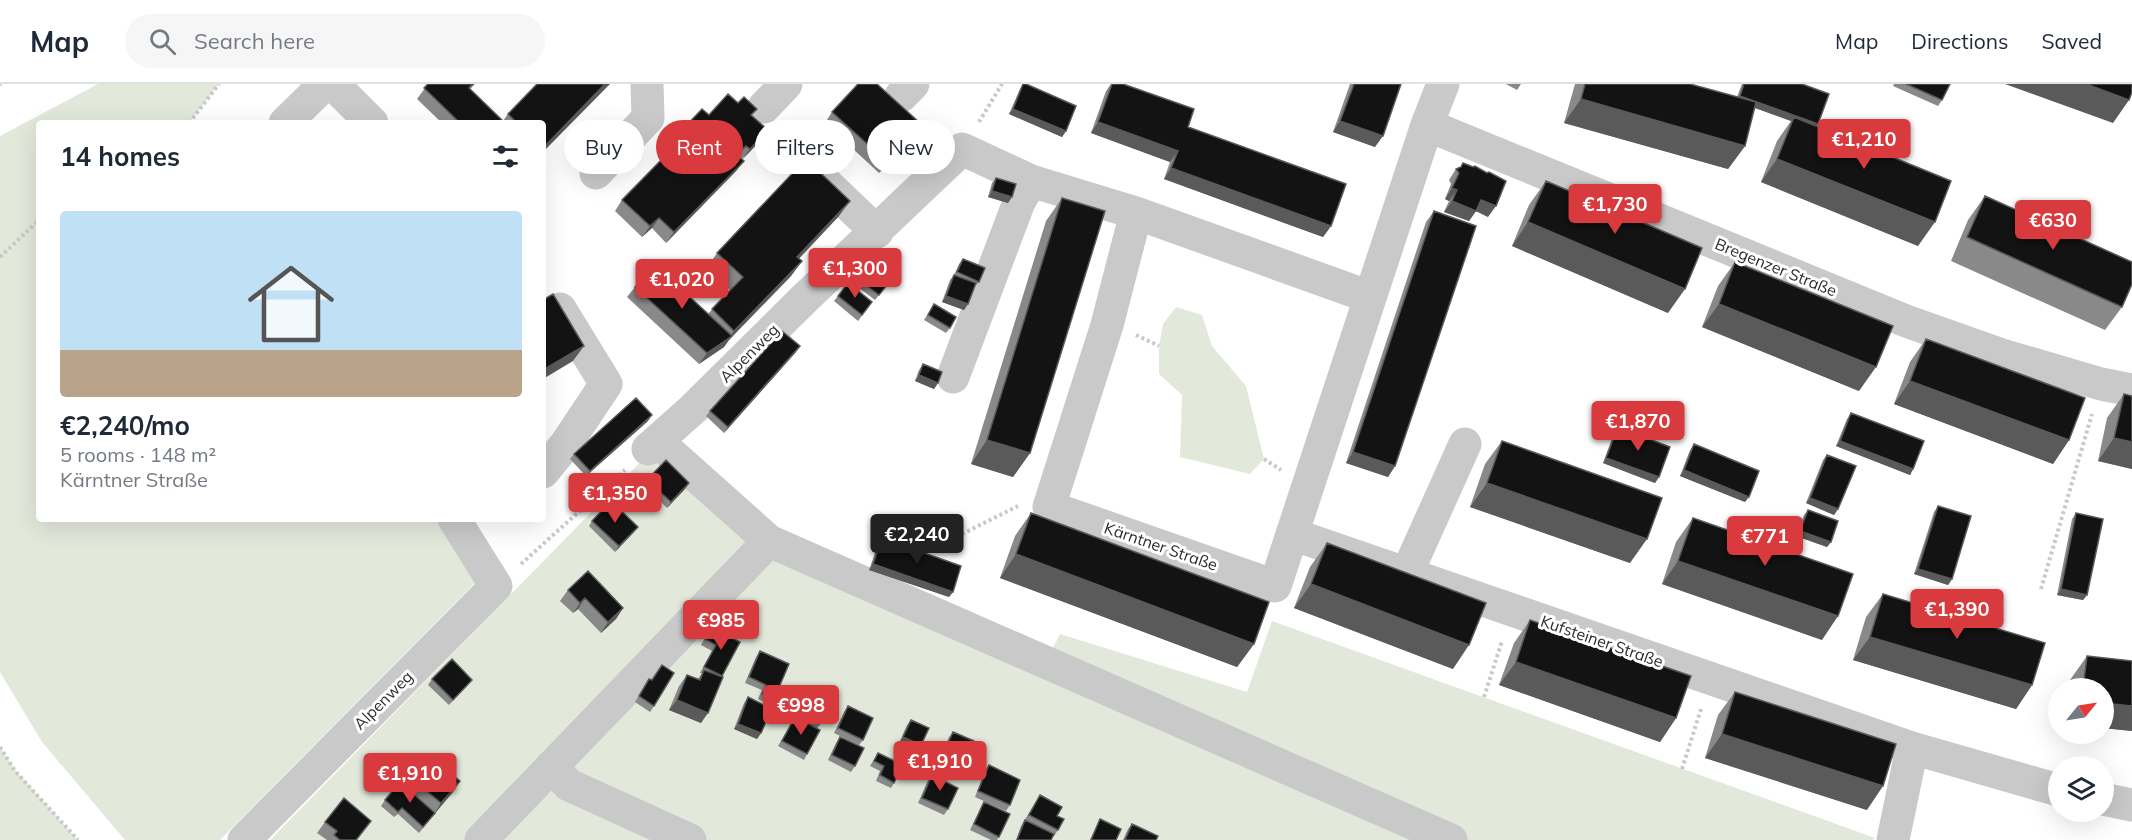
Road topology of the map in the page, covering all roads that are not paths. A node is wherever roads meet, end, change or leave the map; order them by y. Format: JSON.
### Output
{"nodes":[{"id":1,"x":647,"y":84,"type":"edge"},
{"id":2,"x":1443,"y":84,"type":"edge"},
{"id":3,"x":320,"y":86,"type":"edge"},
{"id":4,"x":288,"y":120,"type":"edge"},
{"id":5,"x":368,"y":120,"type":"edge"},
{"id":6,"x":644,"y":122,"type":"edge"},
{"id":7,"x":1427,"y":125,"type":"junction"},
{"id":8,"x":816,"y":174,"type":"edge"},
{"id":9,"x":1031,"y":181,"type":"junction"},
{"id":10,"x":1136,"y":213,"type":"junction"},
{"id":11,"x":877,"y":232,"type":"junction"},
{"id":12,"x":1370,"y":297,"type":"junction"},
{"id":13,"x":556,"y":301,"type":"edge"},
{"id":14,"x":953,"y":377,"type":"dead end"},
{"id":15,"x":2116,"y":387,"type":"edge"},
{"id":16,"x":1465,"y":444,"type":"dead end"},
{"id":17,"x":546,"y":468,"type":"edge"},
{"id":18,"x":463,"y":522,"type":"edge"},
{"id":19,"x":1293,"y":534,"type":"junction"},
{"id":20,"x":769,"y":541,"type":"junction"},
{"id":21,"x":1407,"y":573,"type":"junction"},
{"id":22,"x":1912,"y":748,"type":"junction"},
{"id":23,"x":551,"y":767,"type":"junction"},
{"id":24,"x":2048,"y":787,"type":"edge"},
{"id":25,"x":2114,"y":801,"type":"edge"},
{"id":26,"x":2132,"y":805,"type":"edge"},
{"id":27,"x":244,"y":840,"type":"edge"},
{"id":28,"x":481,"y":840,"type":"edge"},
{"id":29,"x":690,"y":840,"type":"edge"},
{"id":30,"x":1451,"y":840,"type":"edge"},
{"id":31,"x":1893,"y":840,"type":"edge"}],
"edges":[{"from":1,"to":6,"type":"street"},
{"from":2,"to":7,"type":"street","name":"Kärntner Straße"},
{"from":3,"to":4,"type":"street"},
{"from":3,"to":5,"type":"street"},
{"from":7,"to":12,"type":"street","name":"Kärntner Straße"},
{"from":7,"to":15,"type":"street","name":"Bregenzer Straße"},
{"from":8,"to":11,"type":"street"},
{"from":9,"to":10,"type":"street"},
{"from":9,"to":11,"type":"street","name":"Alpenweg"},
{"from":9,"to":14,"type":"street"},
{"from":10,"to":12,"type":"street"},
{"from":10,"to":19,"type":"street","name":"Kärntner Straße"},
{"from":11,"to":20,"type":"street","name":"Alpenweg"},
{"from":12,"to":19,"type":"street","name":"Kärntner Straße"},
{"from":13,"to":17,"type":"street"},
{"from":16,"to":21,"type":"street"},
{"from":18,"to":27,"type":"street","name":"Alpenweg"},
{"from":19,"to":21,"type":"street","name":"Kufsteiner Straße"},
{"from":20,"to":23,"type":"street"},
{"from":20,"to":30,"type":"street"},
{"from":21,"to":22,"type":"street","name":"Kufsteiner Straße"},
{"from":22,"to":24,"type":"street","name":"Kufsteiner Straße"},
{"from":22,"to":31,"type":"street"},
{"from":23,"to":28,"type":"street"},
{"from":23,"to":29,"type":"street"},
{"from":25,"to":26,"type":"street"}]}
